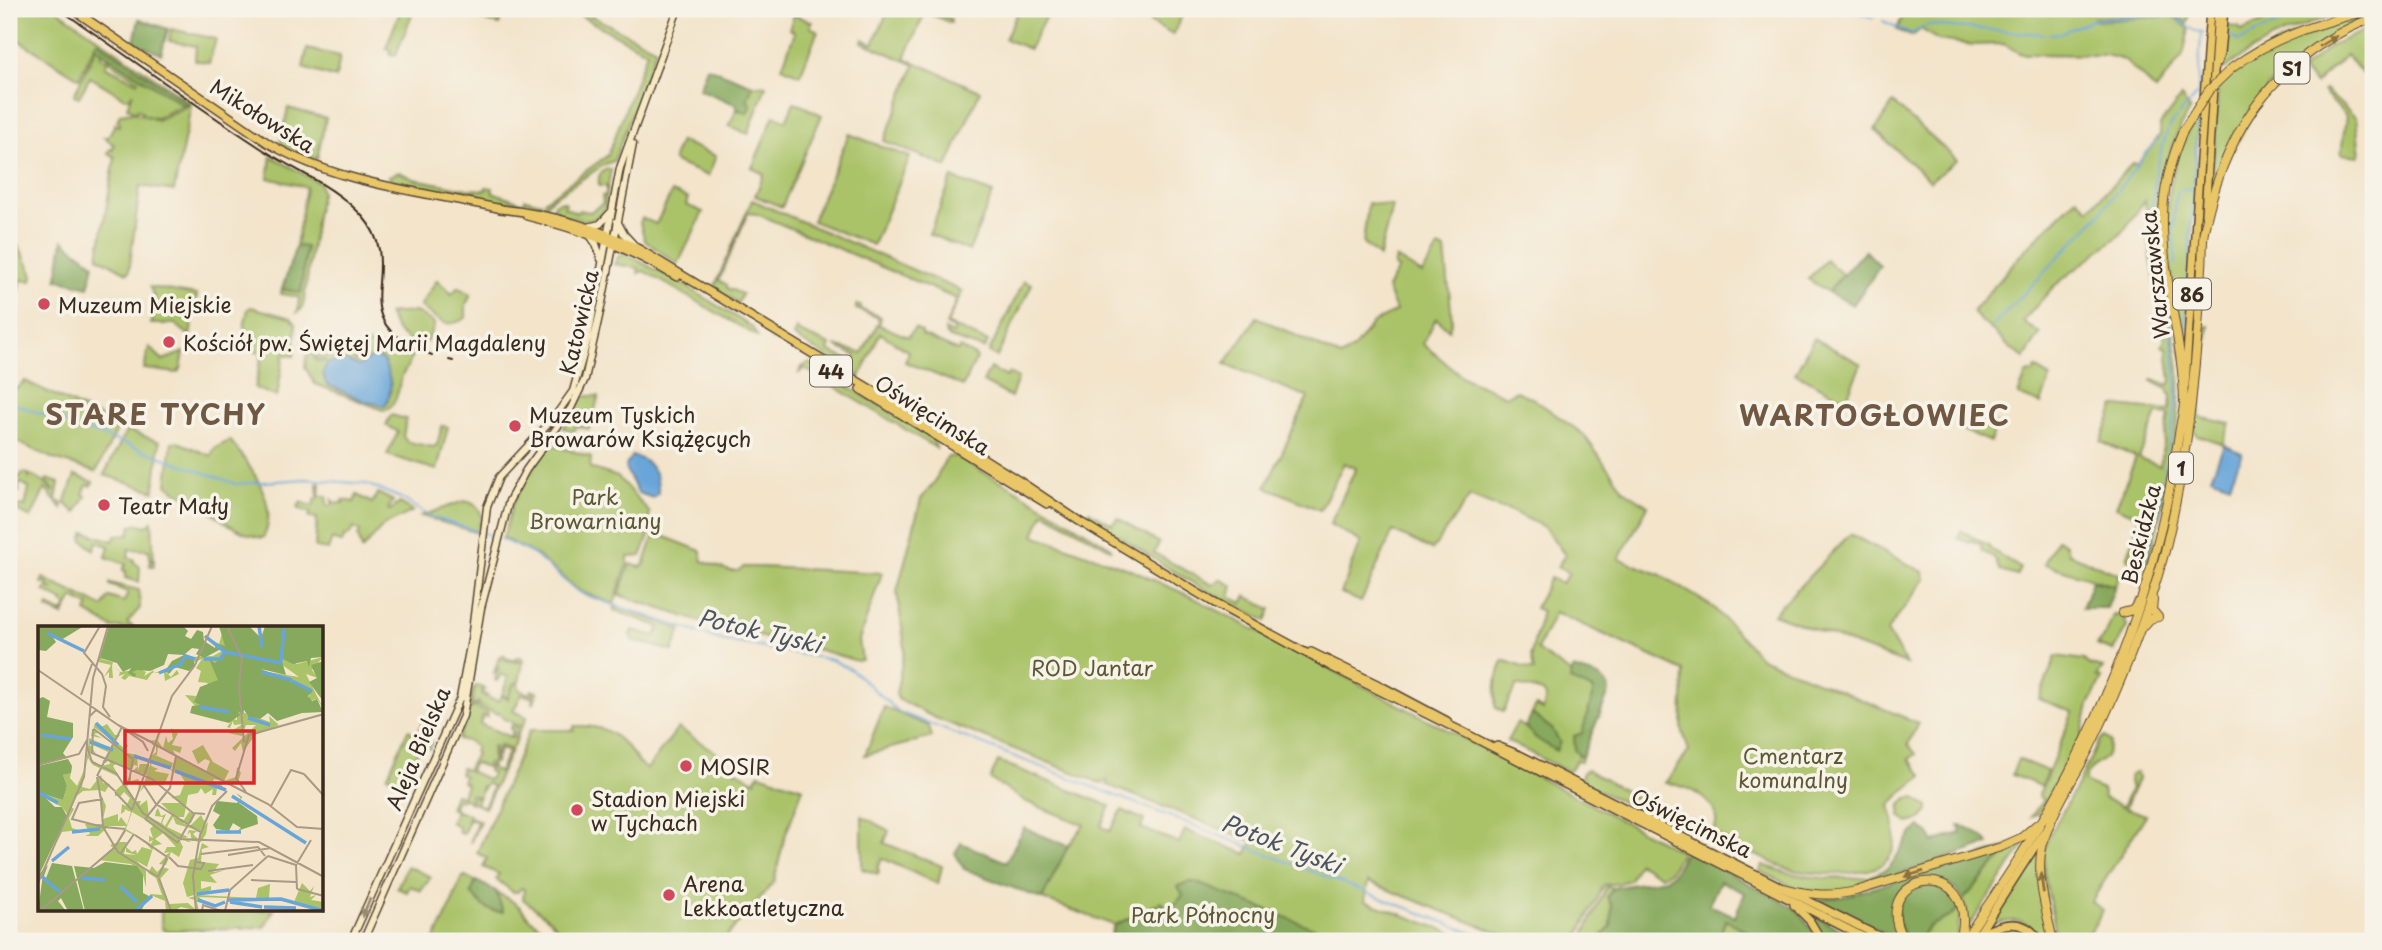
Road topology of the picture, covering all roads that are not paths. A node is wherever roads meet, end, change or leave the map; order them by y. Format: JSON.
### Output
{"nodes":[{"id":1,"x":72,"y":9,"type":"edge"},
{"id":2,"x":678,"y":9,"type":"edge"},
{"id":3,"x":2208,"y":9,"type":"edge"},
{"id":4,"x":2218,"y":9,"type":"edge"},
{"id":5,"x":2224,"y":9,"type":"edge"},
{"id":6,"x":2373,"y":9,"type":"edge"},
{"id":7,"x":2373,"y":18,"type":"edge"},
{"id":8,"x":2214,"y":74,"type":"junction"},
{"id":9,"x":637,"y":121,"type":"junction"},
{"id":10,"x":2171,"y":164,"type":"joint"},
{"id":11,"x":2224,"y":166,"type":"joint"},
{"id":12,"x":611,"y":212,"type":"junction"},
{"id":13,"x":617,"y":221,"type":"junction"},
{"id":14,"x":589,"y":230,"type":"junction"},
{"id":15,"x":2204,"y":230,"type":"junction"},
{"id":16,"x":610,"y":238,"type":"junction"},
{"id":17,"x":635,"y":250,"type":"junction"},
{"id":18,"x":602,"y":260,"type":"junction"},
{"id":19,"x":610,"y":263,"type":"junction"},
{"id":20,"x":2184,"y":402,"type":"junction"},
{"id":21,"x":499,"y":477,"type":"joint"},
{"id":22,"x":505,"y":511,"type":"joint"},
{"id":23,"x":2158,"y":576,"type":"junction"},
{"id":24,"x":2144,"y":590,"type":"junction"},
{"id":25,"x":2131,"y":631,"type":"junction"},
{"id":26,"x":2134,"y":643,"type":"junction"},
{"id":27,"x":446,"y":731,"type":"junction"},
{"id":28,"x":455,"y":735,"type":"junction"},
{"id":29,"x":2045,"y":822,"type":"junction"},
{"id":30,"x":1783,"y":892,"type":"junction"},
{"id":31,"x":1975,"y":939,"type":"edge"},
{"id":32,"x":351,"y":941,"type":"edge"},
{"id":33,"x":363,"y":941,"type":"edge"},
{"id":34,"x":1822,"y":941,"type":"edge"},
{"id":35,"x":1871,"y":941,"type":"edge"},
{"id":36,"x":1888,"y":941,"type":"edge"},
{"id":37,"x":1905,"y":941,"type":"edge"},
{"id":38,"x":1962,"y":941,"type":"edge"},
{"id":39,"x":2040,"y":941,"type":"edge"},
{"id":40,"x":2053,"y":941,"type":"edge"}],
"edges":[{"from":1,"to":14,"type":"main road","name":"Mikołowska","number":"44"},
{"from":2,"to":9,"type":"main road","name":"Katowicka"},
{"from":3,"to":20,"type":"main road","name":"Beskidzka","number":"86"},
{"from":4,"to":8,"type":"main road","name":"Beskidzka"},
{"from":5,"to":8,"type":"main road"},
{"from":6,"to":10,"type":"highway","name":"Warszawska","number":"S1","bridge":true},
{"from":11,"to":7,"type":"highway","number":"S1","one_way":true},
{"from":8,"to":15,"type":"main road","name":"Beskidzka"},
{"from":9,"to":12,"type":"main road","name":"Katowicka"},
{"from":9,"to":13,"type":"main road","name":"Katowicka"},
{"from":10,"to":20,"type":"highway","name":"Warszawska","number":"1"},
{"from":11,"to":15,"type":"highway","number":"1"},
{"from":12,"to":14,"type":"main road"},
{"from":12,"to":16,"type":"main road","name":"Katowicka"},
{"from":13,"to":16,"type":"main road","name":"Katowicka"},
{"from":13,"to":17,"type":"main road"},
{"from":14,"to":16,"type":"main road","name":"Mikołowska","number":"44"},
{"from":14,"to":18,"type":"main road"},
{"from":15,"to":23,"type":"highway","name":"Beskidzka","number":"1"},
{"from":16,"to":17,"type":"main road","name":"Oświęcimska","number":"44"},
{"from":16,"to":18,"type":"main road","name":"Katowicka"},
{"from":16,"to":19,"type":"main road","name":"Katowicka"},
{"from":17,"to":19,"type":"main road"},
{"from":17,"to":30,"type":"main road","name":"Oświęcimska","number":"44"},
{"from":18,"to":21,"type":"main road","name":"Katowicka"},
{"from":19,"to":22,"type":"main road","name":"Katowicka"},
{"from":20,"to":24,"type":"highway","name":"Beskidzka","number":"1"},
{"from":21,"to":27,"type":"main road","name":"Aleja Bielska"},
{"from":22,"to":28,"type":"main road","name":"Aleja Bielska"},
{"from":23,"to":26,"type":"highway","name":"Beskidzka","number":"1"},
{"from":23,"to":26,"type":"highway"},
{"from":24,"to":25,"type":"highway","name":"Beskidzka","number":"1"},
{"from":24,"to":25,"type":"highway"},
{"from":25,"to":29,"type":"highway","name":"Beskidzka","number":"1"},
{"from":26,"to":29,"type":"highway","name":"Beskidzka","number":"1"},
{"from":27,"to":28,"type":"main road"},
{"from":27,"to":32,"type":"main road","name":"Aleja Bielska","one_way":true},
{"from":28,"to":33,"type":"main road","name":"Aleja Bielska"},
{"from":29,"to":30,"type":"highway","one_way":true},
{"from":29,"to":31,"type":"main road","name":"Beskidzka","number":"1"},
{"from":29,"to":38,"type":"highway","name":"Beskidzka","number":"1"},
{"from":40,"to":29,"type":"highway","one_way":true},
{"from":30,"to":34,"type":"main road"},
{"from":30,"to":35,"type":"main road","name":"Oświęcimska","number":"44"},
{"from":30,"to":36,"type":"main road","name":"Oświęcimska","number":"44"},
{"from":31,"to":39,"type":"main road"},
{"from":37,"to":38,"type":"highway"}]}
